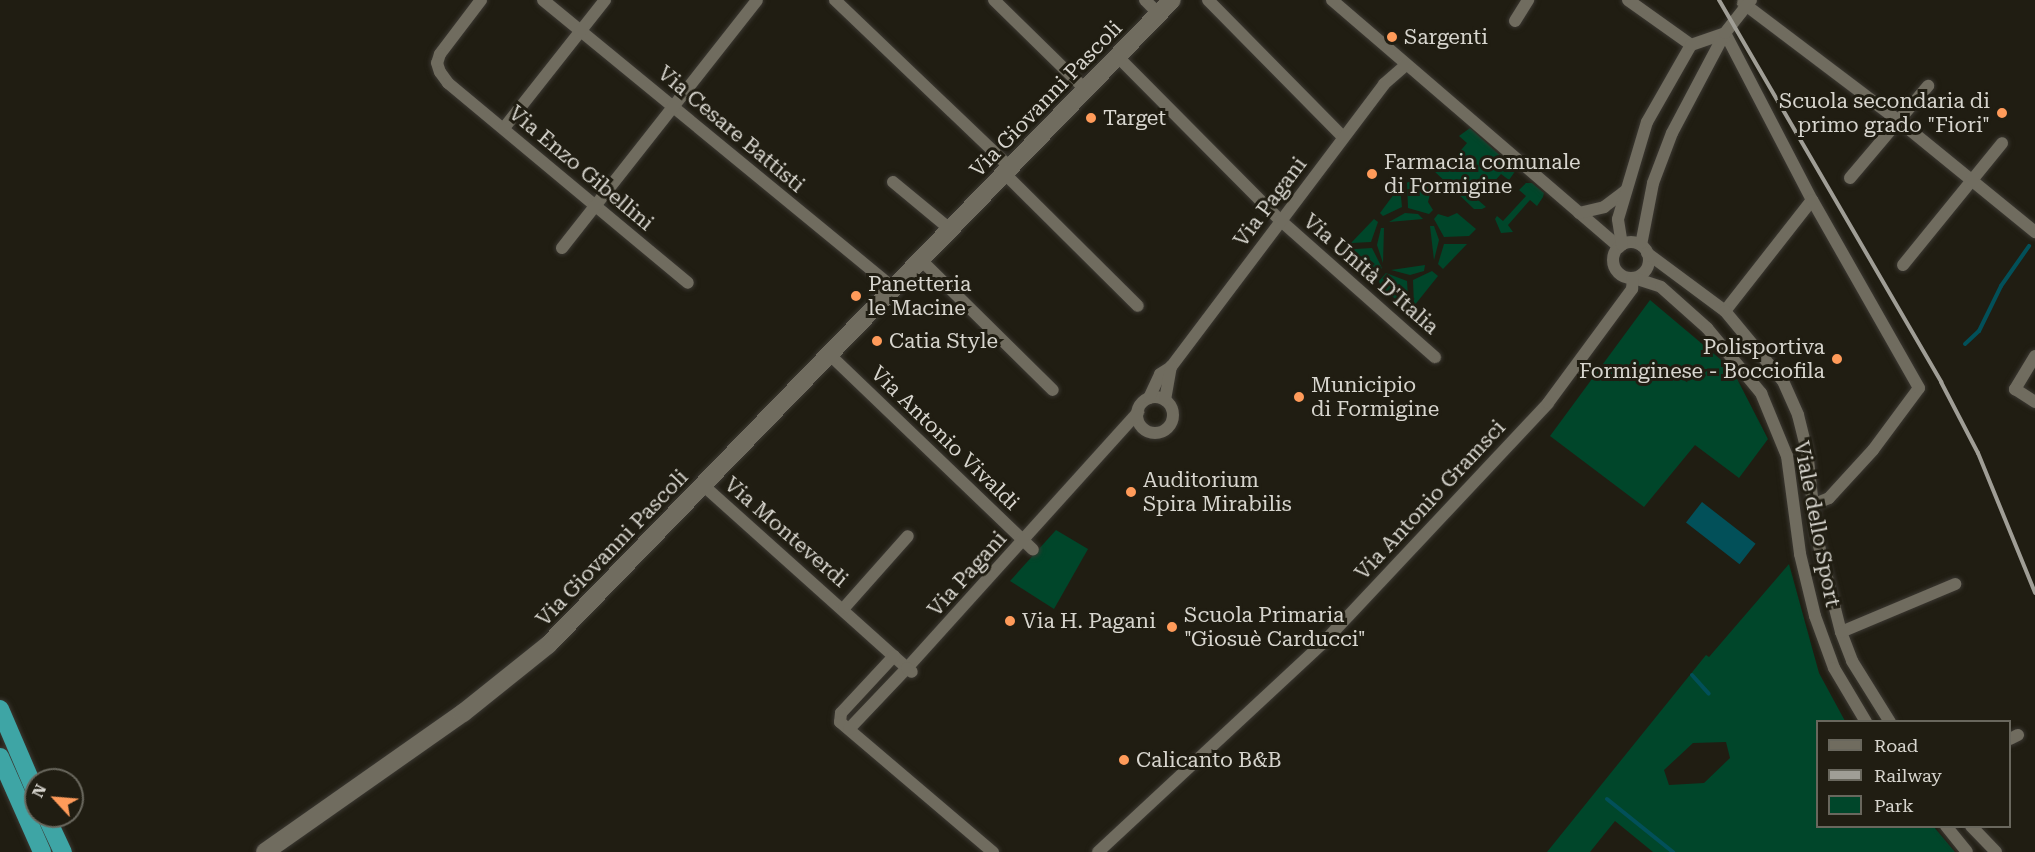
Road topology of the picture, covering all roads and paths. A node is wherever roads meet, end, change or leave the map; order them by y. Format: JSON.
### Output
{"nodes":[{"id":1,"x":481,"y":0,"type":"edge"},
{"id":2,"x":543,"y":0,"type":"edge"},
{"id":3,"x":606,"y":0,"type":"edge"},
{"id":4,"x":757,"y":0,"type":"edge"},
{"id":5,"x":835,"y":0,"type":"edge"},
{"id":6,"x":994,"y":0,"type":"edge"},
{"id":7,"x":1145,"y":0,"type":"edge"},
{"id":8,"x":1172,"y":0,"type":"edge"},
{"id":9,"x":1208,"y":0,"type":"edge"},
{"id":10,"x":1332,"y":0,"type":"edge"},
{"id":11,"x":1528,"y":0,"type":"edge"},
{"id":12,"x":1628,"y":0,"type":"edge"},
{"id":13,"x":1747,"y":3,"type":"edge"},
{"id":14,"x":1159,"y":14,"type":"junction"},
{"id":15,"x":1515,"y":21,"type":"dead end"},
{"id":16,"x":582,"y":31,"type":"junction"},
{"id":17,"x":1725,"y":33,"type":"junction"},
{"id":18,"x":1691,"y":45,"type":"junction"},
{"id":19,"x":1118,"y":57,"type":"junction"},
{"id":20,"x":1406,"y":65,"type":"junction"},
{"id":21,"x":1928,"y":86,"type":"dead end"},
{"id":22,"x":1086,"y":90,"type":"junction"},
{"id":23,"x":674,"y":108,"type":"junction"},
{"id":24,"x":1899,"y":121,"type":"junction"},
{"id":25,"x":504,"y":128,"type":"junction"},
{"id":26,"x":1343,"y":137,"type":"junction"},
{"id":27,"x":2002,"y":143,"type":"dead end"},
{"id":28,"x":1008,"y":171,"type":"junction"},
{"id":29,"x":1850,"y":178,"type":"dead end"},
{"id":30,"x":893,"y":182,"type":"dead end"},
{"id":31,"x":1971,"y":182,"type":"junction"},
{"id":32,"x":1626,"y":190,"type":"junction"},
{"id":33,"x":1812,"y":200,"type":"junction"},
{"id":34,"x":596,"y":206,"type":"junction"},
{"id":35,"x":1579,"y":213,"type":"junction"},
{"id":36,"x":1280,"y":220,"type":"junction"},
{"id":37,"x":951,"y":230,"type":"junction"},
{"id":38,"x":2035,"y":232,"type":"edge"},
{"id":39,"x":1621,"y":246,"type":"junction"},
{"id":40,"x":562,"y":248,"type":"dead end"},
{"id":41,"x":1644,"y":249,"type":"junction"},
{"id":42,"x":921,"y":260,"type":"junction"},
{"id":43,"x":1903,"y":265,"type":"dead end"},
{"id":44,"x":1633,"y":278,"type":"junction"},
{"id":45,"x":688,"y":283,"type":"dead end"},
{"id":46,"x":893,"y":288,"type":"junction"},
{"id":47,"x":1138,"y":306,"type":"dead end"},
{"id":48,"x":1725,"y":311,"type":"junction"},
{"id":49,"x":830,"y":355,"type":"junction"},
{"id":50,"x":2035,"y":356,"type":"edge"},
{"id":51,"x":1435,"y":357,"type":"dead end"},
{"id":52,"x":1171,"y":367,"type":"junction"},
{"id":53,"x":1053,"y":390,"type":"dead end"},
{"id":54,"x":1149,"y":398,"type":"junction"},
{"id":55,"x":1165,"y":400,"type":"junction"},
{"id":56,"x":2035,"y":402,"type":"edge"},
{"id":57,"x":1138,"y":412,"type":"junction"},
{"id":58,"x":1143,"y":428,"type":"junction"},
{"id":59,"x":1115,"y":440,"type":"junction"},
{"id":60,"x":704,"y":486,"type":"junction"},
{"id":61,"x":1812,"y":505,"type":"junction"},
{"id":62,"x":908,"y":536,"type":"dead end"},
{"id":63,"x":1028,"y":546,"type":"junction"},
{"id":64,"x":1955,"y":584,"type":"dead end"},
{"id":65,"x":844,"y":608,"type":"junction"},
{"id":66,"x":1841,"y":632,"type":"junction"},
{"id":67,"x":894,"y":656,"type":"junction"},
{"id":68,"x":910,"y":670,"type":"junction"},
{"id":69,"x":0,"y":709,"type":"edge"},
{"id":70,"x":1865,"y":720,"type":"edge"},
{"id":71,"x":1889,"y":720,"type":"edge"},
{"id":72,"x":849,"y":729,"type":"junction"},
{"id":73,"x":0,"y":757,"type":"edge"},
{"id":74,"x":25,"y":768,"type":"edge"},
{"id":75,"x":52,"y":828,"type":"edge"},
{"id":76,"x":1948,"y":828,"type":"edge"},
{"id":77,"x":1973,"y":828,"type":"edge"},
{"id":78,"x":271,"y":850,"type":"edge"},
{"id":79,"x":42,"y":852,"type":"edge"},
{"id":80,"x":63,"y":852,"type":"edge"},
{"id":81,"x":993,"y":852,"type":"edge"},
{"id":82,"x":1098,"y":852,"type":"edge"},
{"id":83,"x":1967,"y":852,"type":"edge"},
{"id":84,"x":1996,"y":852,"type":"edge"}],
"edges":[{"from":1,"to":25,"type":"street","name":"Via Enzo Gibellini"},
{"from":2,"to":16,"type":"street","name":"Via Cesare Battisti"},
{"from":3,"to":16,"type":"street"},
{"from":4,"to":23,"type":"street"},
{"from":5,"to":28,"type":"street"},
{"from":6,"to":22,"type":"street"},
{"from":7,"to":14,"type":"street"},
{"from":8,"to":14,"type":"street","name":"Via Giovanni Pascoli"},
{"from":9,"to":26,"type":"street"},
{"from":10,"to":20,"type":"street"},
{"from":11,"to":15,"type":"street"},
{"from":12,"to":18,"type":"street"},
{"from":13,"to":17,"type":"street","name":"Via Antonio Gramsci"},
{"from":13,"to":24,"type":"street"},
{"from":14,"to":19,"type":"street","name":"Via Giovanni Pascoli"},
{"from":16,"to":23,"type":"street","name":"Via Cesare Battisti"},
{"from":16,"to":25,"type":"street"},
{"from":17,"to":18,"type":"street"},
{"from":17,"to":33,"type":"street"},
{"from":17,"to":41,"type":"street","name":"Via Antonio Gramsci"},
{"from":18,"to":32,"type":"street"},
{"from":19,"to":22,"type":"street","name":"Via Giovanni Pascoli"},
{"from":19,"to":36,"type":"street","name":"Via Unità D'Italia"},
{"from":20,"to":26,"type":"street","name":"Via Pagani"},
{"from":20,"to":35,"type":"street"},
{"from":21,"to":24,"type":"street"},
{"from":22,"to":28,"type":"street","name":"Via Giovanni Pascoli"},
{"from":23,"to":34,"type":"street"},
{"from":23,"to":46,"type":"street","name":"Via Cesare Battisti"},
{"from":24,"to":29,"type":"street"},
{"from":24,"to":31,"type":"street"},
{"from":25,"to":34,"type":"street","name":"Via Enzo Gibellini"},
{"from":26,"to":36,"type":"street","name":"Via Pagani"},
{"from":27,"to":31,"type":"street"},
{"from":28,"to":37,"type":"street","name":"Via Giovanni Pascoli"},
{"from":28,"to":47,"type":"street"},
{"from":30,"to":37,"type":"street"},
{"from":31,"to":38,"type":"street"},
{"from":31,"to":43,"type":"street"},
{"from":32,"to":35,"type":"street"},
{"from":32,"to":39,"type":"street"},
{"from":33,"to":48,"type":"street"},
{"from":33,"to":61,"type":"street"},
{"from":34,"to":40,"type":"street"},
{"from":34,"to":45,"type":"street","name":"Via Enzo Gibellini"},
{"from":35,"to":39,"type":"street"},
{"from":36,"to":51,"type":"street","name":"Via Unità D'Italia"},
{"from":36,"to":52,"type":"street","name":"Via Pagani"},
{"from":37,"to":42,"type":"street","name":"Via Giovanni Pascoli"},
{"from":39,"to":41,"type":"street"},
{"from":39,"to":44,"type":"street"},
{"from":41,"to":44,"type":"street","name":"Via Antonio Gramsci"},
{"from":41,"to":48,"type":"street","name":"Viale dello Sport"},
{"from":42,"to":46,"type":"street","name":"Via Giovanni Pascoli"},
{"from":42,"to":53,"type":"street"},
{"from":44,"to":70,"type":"street","name":"Viale dello Sport"},
{"from":44,"to":82,"type":"street","name":"Via Antonio Gramsci"},
{"from":46,"to":49,"type":"street","name":"Via Giovanni Pascoli"},
{"from":48,"to":61,"type":"street","name":"Viale dello Sport"},
{"from":49,"to":60,"type":"street","name":"Via Giovanni Pascoli"},
{"from":49,"to":63,"type":"street","name":"Via Antonio Vivaldi"},
{"from":50,"to":56,"type":"street"},
{"from":52,"to":54,"type":"street","name":"Via Pagani"},
{"from":52,"to":55,"type":"street"},
{"from":54,"to":55,"type":"street"},
{"from":54,"to":57,"type":"street"},
{"from":55,"to":58,"type":"street"},
{"from":57,"to":58,"type":"street"},
{"from":57,"to":59,"type":"street","name":"Via Pagani"},
{"from":58,"to":59,"type":"street"},
{"from":59,"to":63,"type":"street","name":"Via Pagani"},
{"from":60,"to":65,"type":"street","name":"Via Monteverdi"},
{"from":60,"to":78,"type":"street","name":"Via Giovanni Pascoli"},
{"from":61,"to":66,"type":"street","name":"Viale dello Sport"},
{"from":62,"to":65,"type":"street","name":"Via Monteverdi"},
{"from":63,"to":68,"type":"street","name":"Via Pagani"},
{"from":64,"to":66,"type":"street","name":"Viale dello Sport"},
{"from":65,"to":67,"type":"street","name":"Via Monteverdi"},
{"from":66,"to":71,"type":"street","name":"Viale dello Sport"},
{"from":67,"to":68,"type":"street"},
{"from":67,"to":72,"type":"street"},
{"from":68,"to":72,"type":"street","name":"Via Pagani"},
{"from":69,"to":74,"type":"highway"},
{"from":72,"to":81,"type":"street"},
{"from":73,"to":79,"type":"highway"},
{"from":75,"to":80,"type":"highway"},
{"from":76,"to":83,"type":"street"},
{"from":77,"to":84,"type":"street"}]}
